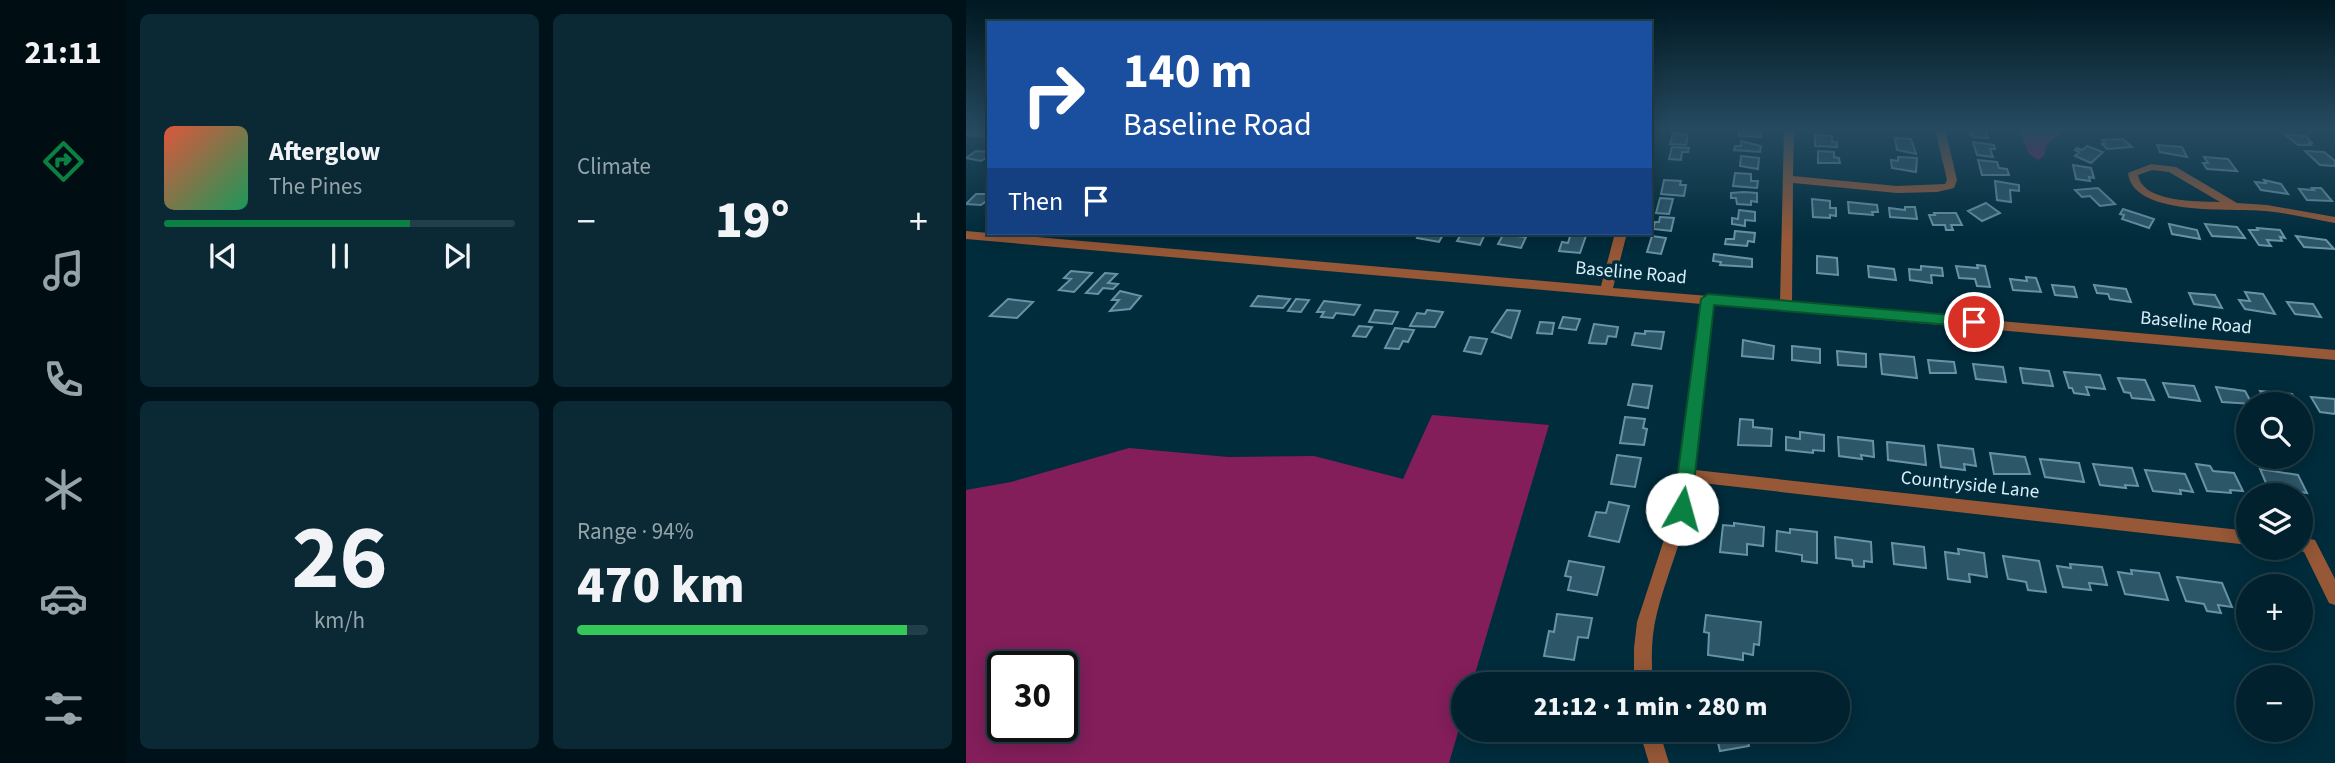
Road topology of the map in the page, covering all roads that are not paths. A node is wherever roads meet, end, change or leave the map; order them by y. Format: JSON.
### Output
{"nodes":[{"id":1,"x":1788,"y":165,"type":"edge"},
{"id":2,"x":1948,"y":165,"type":"edge"},
{"id":3,"x":1788,"y":179,"type":"junction"},
{"id":4,"x":2234,"y":206,"type":"junction"},
{"id":5,"x":2335,"y":220,"type":"edge"},
{"id":6,"x":966,"y":235,"type":"edge"},
{"id":7,"x":1620,"y":235,"type":"edge"},
{"id":8,"x":1051,"y":237,"type":"edge"},
{"id":9,"x":1606,"y":290,"type":"junction"},
{"id":10,"x":1708,"y":299,"type":"junction"},
{"id":11,"x":1786,"y":306,"type":"junction"},
{"id":12,"x":2335,"y":355,"type":"edge"},
{"id":13,"x":1686,"y":475,"type":"junction"},
{"id":14,"x":2236,"y":537,"type":"edge"},
{"id":15,"x":2313,"y":553,"type":"edge"},
{"id":16,"x":2335,"y":597,"type":"edge"},
{"id":17,"x":1643,"y":672,"type":"edge"},
{"id":18,"x":1653,"y":742,"type":"edge"},
{"id":19,"x":1659,"y":763,"type":"edge"}],
"edges":[{"from":1,"to":3,"type":"street"},
{"from":2,"to":3,"type":"street"},
{"from":3,"to":11,"type":"street"},
{"from":4,"to":4,"type":"street"},
{"from":4,"to":5,"type":"street"},
{"from":6,"to":8,"type":"street","name":"Baseline Road"},
{"from":7,"to":9,"type":"street"},
{"from":8,"to":9,"type":"street","name":"Baseline Road"},
{"from":9,"to":10,"type":"street","name":"Baseline Road"},
{"from":10,"to":11,"type":"street","name":"Baseline Road"},
{"from":10,"to":13,"type":"street"},
{"from":11,"to":12,"type":"street","name":"Baseline Road"},
{"from":13,"to":14,"type":"street","name":"Countryside Lane"},
{"from":13,"to":17,"type":"street"},
{"from":15,"to":16,"type":"street"},
{"from":18,"to":19,"type":"street"}]}
